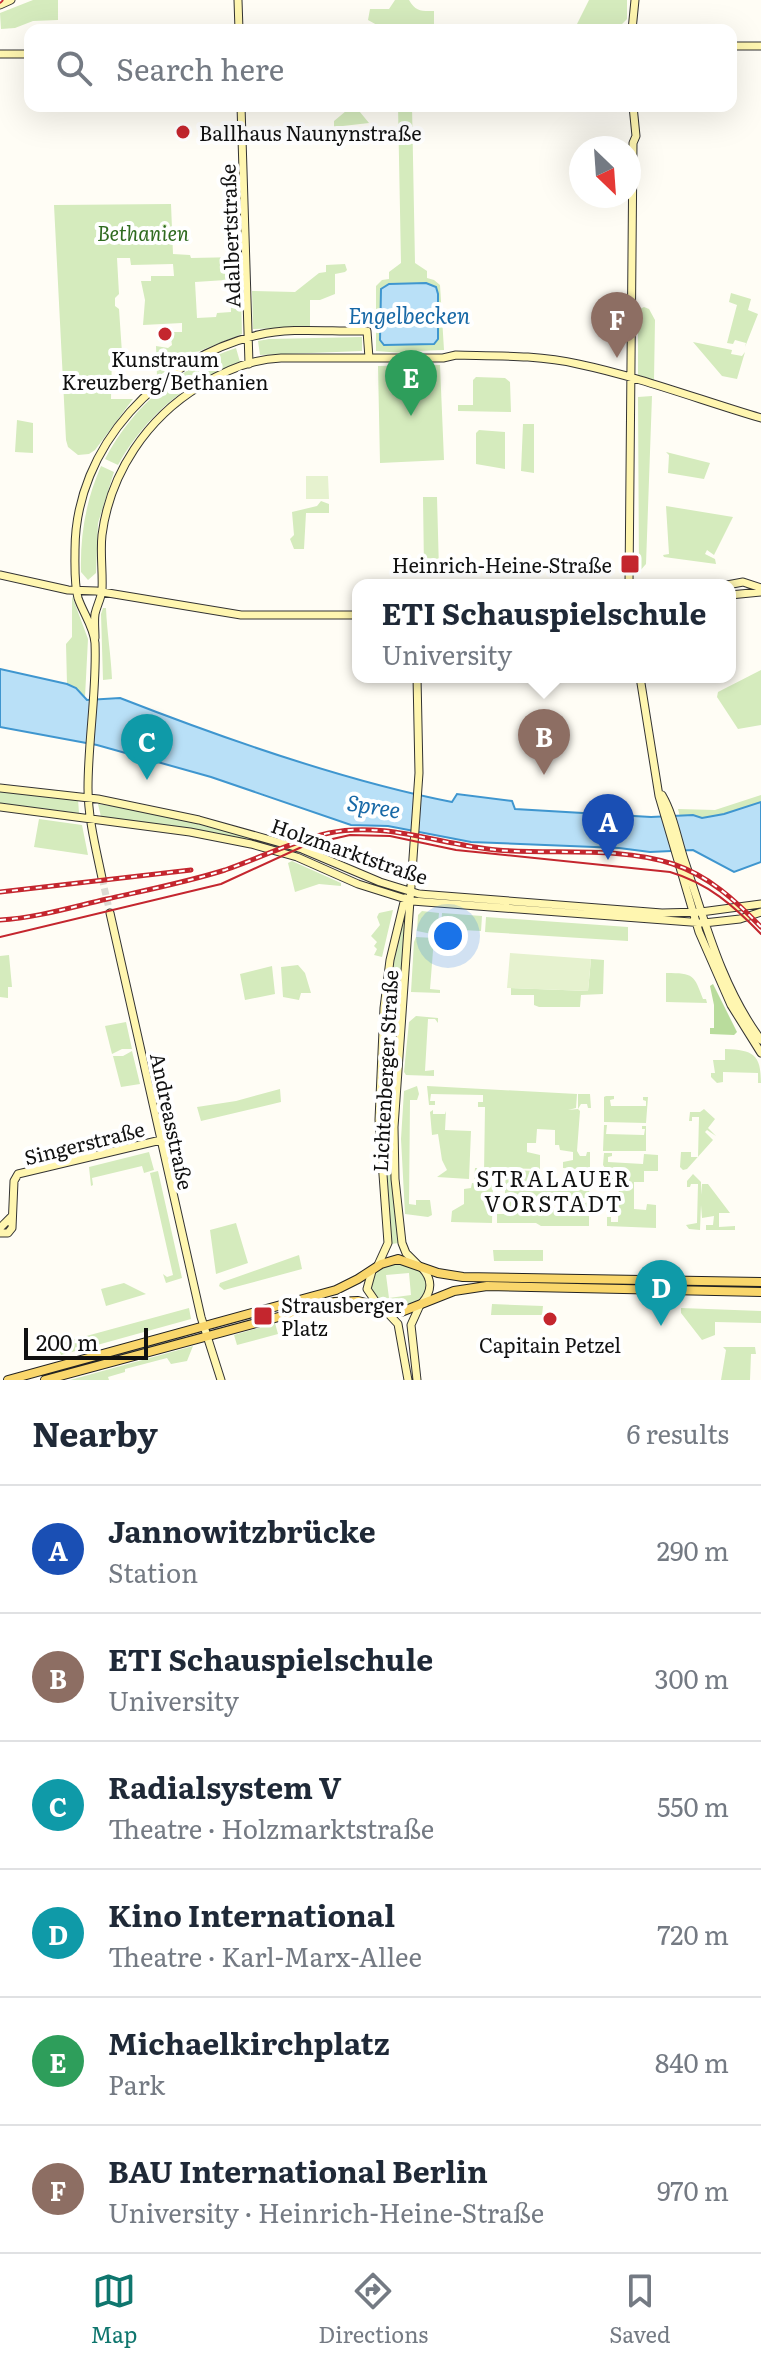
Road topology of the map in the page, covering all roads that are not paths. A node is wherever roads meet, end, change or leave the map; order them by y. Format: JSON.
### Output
{"nodes":[{"id":1,"x":11,"y":0,"type":"edge"},
{"id":2,"x":238,"y":0,"type":"edge"},
{"id":3,"x":0,"y":5,"type":"edge"},
{"id":4,"x":239,"y":24,"type":"edge"},
{"id":5,"x":737,"y":46,"type":"edge"},
{"id":6,"x":761,"y":46,"type":"edge"},
{"id":7,"x":0,"y":54,"type":"edge"},
{"id":8,"x":24,"y":54,"type":"edge"},
{"id":9,"x":241,"y":112,"type":"edge"},
{"id":10,"x":633,"y":112,"type":"edge"},
{"id":11,"x":248,"y":338,"type":"junction"},
{"id":12,"x":369,"y":358,"type":"junction"},
{"id":13,"x":249,"y":364,"type":"junction"},
{"id":14,"x":631,"y":378,"type":"junction"},
{"id":15,"x":761,"y":418,"type":"edge"},
{"id":16,"x":0,"y":575,"type":"edge"},
{"id":17,"x":629,"y":579,"type":"edge"},
{"id":18,"x":736,"y":584,"type":"edge"},
{"id":19,"x":77,"y":589,"type":"junction"},
{"id":20,"x":761,"y":590,"type":"edge"},
{"id":21,"x":102,"y":592,"type":"junction"},
{"id":22,"x":736,"y":594,"type":"edge"},
{"id":23,"x":352,"y":615,"type":"edge"},
{"id":24,"x":95,"y":638,"type":"junction"},
{"id":25,"x":417,"y":683,"type":"edge"},
{"id":26,"x":641,"y":683,"type":"edge"},
{"id":27,"x":0,"y":788,"type":"edge"},
{"id":28,"x":88,"y":798,"type":"junction"},
{"id":29,"x":0,"y":807,"type":"edge"},
{"id":30,"x":90,"y":818,"type":"junction"},
{"id":31,"x":102,"y":878,"type":"tunnel mouth"},
{"id":32,"x":409,"y":894,"type":"junction"},
{"id":33,"x":761,"y":904,"type":"edge"},
{"id":34,"x":697,"y":912,"type":"junction"},
{"id":35,"x":761,"y":912,"type":"edge"},
{"id":36,"x":110,"y":913,"type":"tunnel mouth"},
{"id":37,"x":700,"y":923,"type":"junction"},
{"id":38,"x":761,"y":1040,"type":"edge"},
{"id":39,"x":761,"y":1053,"type":"edge"},
{"id":40,"x":161,"y":1140,"type":"junction"},
{"id":41,"x":12,"y":1216,"type":"junction"},
{"id":42,"x":0,"y":1231,"type":"edge"},
{"id":43,"x":376,"y":1266,"type":"junction"},
{"id":44,"x":419,"y":1266,"type":"junction"},
{"id":45,"x":761,"y":1282,"type":"edge"},
{"id":46,"x":761,"y":1292,"type":"edge"},
{"id":47,"x":420,"y":1304,"type":"junction"},
{"id":48,"x":382,"y":1308,"type":"junction"},
{"id":49,"x":205,"y":1331,"type":"junction"},
{"id":50,"x":8,"y":1380,"type":"edge"},
{"id":51,"x":45,"y":1380,"type":"edge"},
{"id":52,"x":221,"y":1380,"type":"edge"},
{"id":53,"x":408,"y":1380,"type":"edge"},
{"id":54,"x":417,"y":1380,"type":"edge"}],
"edges":[{"from":1,"to":3,"type":"main road"},
{"from":2,"to":4,"type":"main road"},
{"from":5,"to":6,"type":"main road"},
{"from":7,"to":8,"type":"main road"},
{"from":9,"to":11,"type":"main road","name":"Adalbertstraße"},
{"from":10,"to":14,"type":"main road"},
{"from":11,"to":12,"type":"main road"},
{"from":11,"to":13,"type":"main road","name":"Adalbertstraße"},
{"from":11,"to":19,"type":"main road"},
{"from":12,"to":13,"type":"main road"},
{"from":12,"to":14,"type":"main road"},
{"from":13,"to":21,"type":"main road"},
{"from":14,"to":15,"type":"main road"},
{"from":14,"to":17,"type":"main road"},
{"from":16,"to":19,"type":"main road"},
{"from":18,"to":20,"type":"main road"},
{"from":19,"to":21,"type":"main road"},
{"from":19,"to":24,"type":"main road"},
{"from":20,"to":22,"type":"main road"},
{"from":21,"to":23,"type":"main road"},
{"from":21,"to":24,"type":"main road"},
{"from":24,"to":28,"type":"main road"},
{"from":25,"to":32,"type":"main road"},
{"from":26,"to":34,"type":"main road"},
{"from":27,"to":28,"type":"main road","name":"Holzmarktstraße"},
{"from":28,"to":30,"type":"main road"},
{"from":28,"to":32,"type":"main road","name":"Holzmarktstraße"},
{"from":29,"to":30,"type":"main road","name":"Holzmarktstraße"},
{"from":30,"to":31,"type":"main road"},
{"from":30,"to":32,"type":"main road","name":"Holzmarktstraße"},
{"from":32,"to":34,"type":"main road","name":"Holzmarktstraße"},
{"from":32,"to":37,"type":"main road","name":"Holzmarktstraße"},
{"from":32,"to":43,"type":"main road","name":"Lichtenberger Straße"},
{"from":32,"to":44,"type":"main road","name":"Lichtenberger Straße"},
{"from":33,"to":34,"type":"main road","name":"Holzmarktstraße"},
{"from":34,"to":37,"type":"main road"},
{"from":35,"to":37,"type":"main road","name":"Holzmarktstraße"},
{"from":36,"to":40,"type":"main road","name":"Andreasstraße"},
{"from":37,"to":38,"type":"main road"},
{"from":37,"to":39,"type":"main road"},
{"from":40,"to":41,"type":"main road","name":"Singerstraße"},
{"from":40,"to":49,"type":"main road","name":"Andreasstraße"},
{"from":41,"to":42,"type":"main road"},
{"from":41,"to":42,"type":"main road"},
{"from":43,"to":44,"type":"main road"},
{"from":43,"to":48,"type":"main road"},
{"from":43,"to":49,"type":"main road"},
{"from":44,"to":45,"type":"main road"},
{"from":44,"to":47,"type":"main road"},
{"from":46,"to":47,"type":"main road"},
{"from":47,"to":48,"type":"main road"},
{"from":47,"to":54,"type":"main road"},
{"from":48,"to":49,"type":"main road"},
{"from":48,"to":53,"type":"main road"},
{"from":49,"to":50,"type":"main road"},
{"from":49,"to":51,"type":"main road"},
{"from":49,"to":52,"type":"main road","name":"Andreasstraße"}]}
